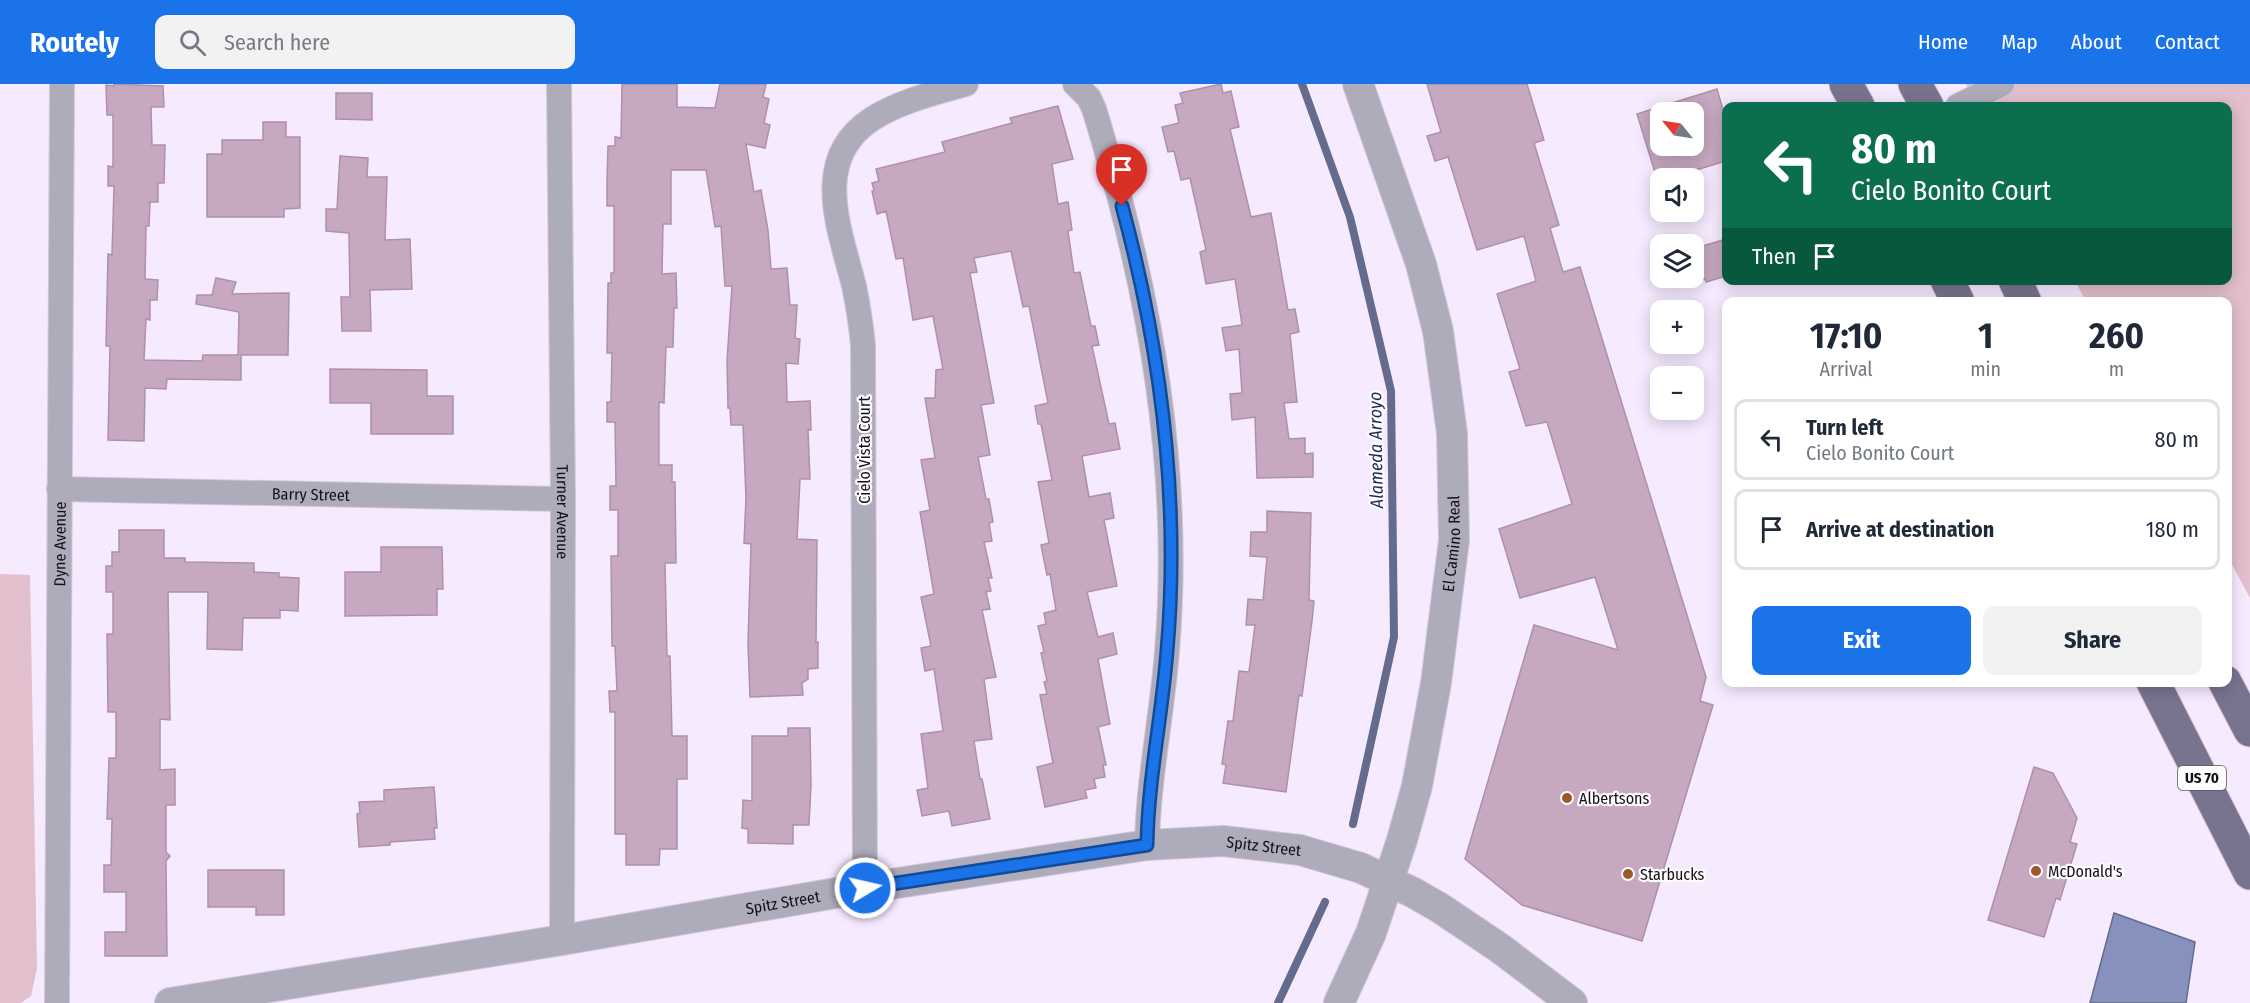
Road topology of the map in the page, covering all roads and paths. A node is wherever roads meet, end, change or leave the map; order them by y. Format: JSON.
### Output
{"nodes":[{"id":1,"x":62,"y":84,"type":"edge"},
{"id":2,"x":559,"y":84,"type":"edge"},
{"id":3,"x":1075,"y":84,"type":"edge"},
{"id":4,"x":1358,"y":84,"type":"edge"},
{"id":5,"x":1846,"y":84,"type":"edge"},
{"id":6,"x":1915,"y":84,"type":"edge"},
{"id":7,"x":2002,"y":84,"type":"edge"},
{"id":8,"x":959,"y":85,"type":"edge"},
{"id":9,"x":1856,"y":102,"type":"edge"},
{"id":10,"x":1925,"y":102,"type":"edge"},
{"id":11,"x":1966,"y":102,"type":"edge"},
{"id":12,"x":59,"y":489,"type":"junction"},
{"id":13,"x":564,"y":499,"type":"junction"},
{"id":14,"x":2156,"y":687,"type":"edge"},
{"id":15,"x":2228,"y":687,"type":"edge"},
{"id":16,"x":2250,"y":730,"type":"edge"},
{"id":17,"x":1147,"y":845,"type":"junction"},
{"id":18,"x":2250,"y":873,"type":"edge"},
{"id":19,"x":1388,"y":882,"type":"junction"},
{"id":20,"x":865,"y":888,"type":"junction"},
{"id":21,"x":562,"y":940,"type":"junction"},
{"id":22,"x":57,"y":1003,"type":"edge"},
{"id":23,"x":170,"y":1003,"type":"edge"},
{"id":24,"x":1339,"y":1003,"type":"edge"},
{"id":25,"x":1572,"y":1003,"type":"edge"}],
"edges":[{"from":1,"to":12,"type":"street","name":"Dyne Avenue"},
{"from":2,"to":13,"type":"street","name":"Turner Avenue"},
{"from":3,"to":17,"type":"street"},
{"from":4,"to":19,"type":"street","name":"El Camino Real"},
{"from":5,"to":9,"type":"main road"},
{"from":6,"to":10,"type":"main road"},
{"from":7,"to":11,"type":"street"},
{"from":8,"to":20,"type":"street","name":"Cielo Vista Court"},
{"from":12,"to":13,"type":"street","name":"Barry Street"},
{"from":12,"to":22,"type":"street","name":"Dyne Avenue"},
{"from":13,"to":21,"type":"street","name":"Turner Avenue"},
{"from":14,"to":18,"type":"main road","number":"US 70"},
{"from":15,"to":16,"type":"main road"},
{"from":17,"to":19,"type":"street","name":"Spitz Street"},
{"from":17,"to":20,"type":"street","name":"Spitz Street"},
{"from":19,"to":24,"type":"street","name":"El Camino Real"},
{"from":19,"to":25,"type":"street","name":"Spitz Street"},
{"from":20,"to":21,"type":"street","name":"Spitz Street"},
{"from":21,"to":23,"type":"street","name":"Spitz Street"}]}
